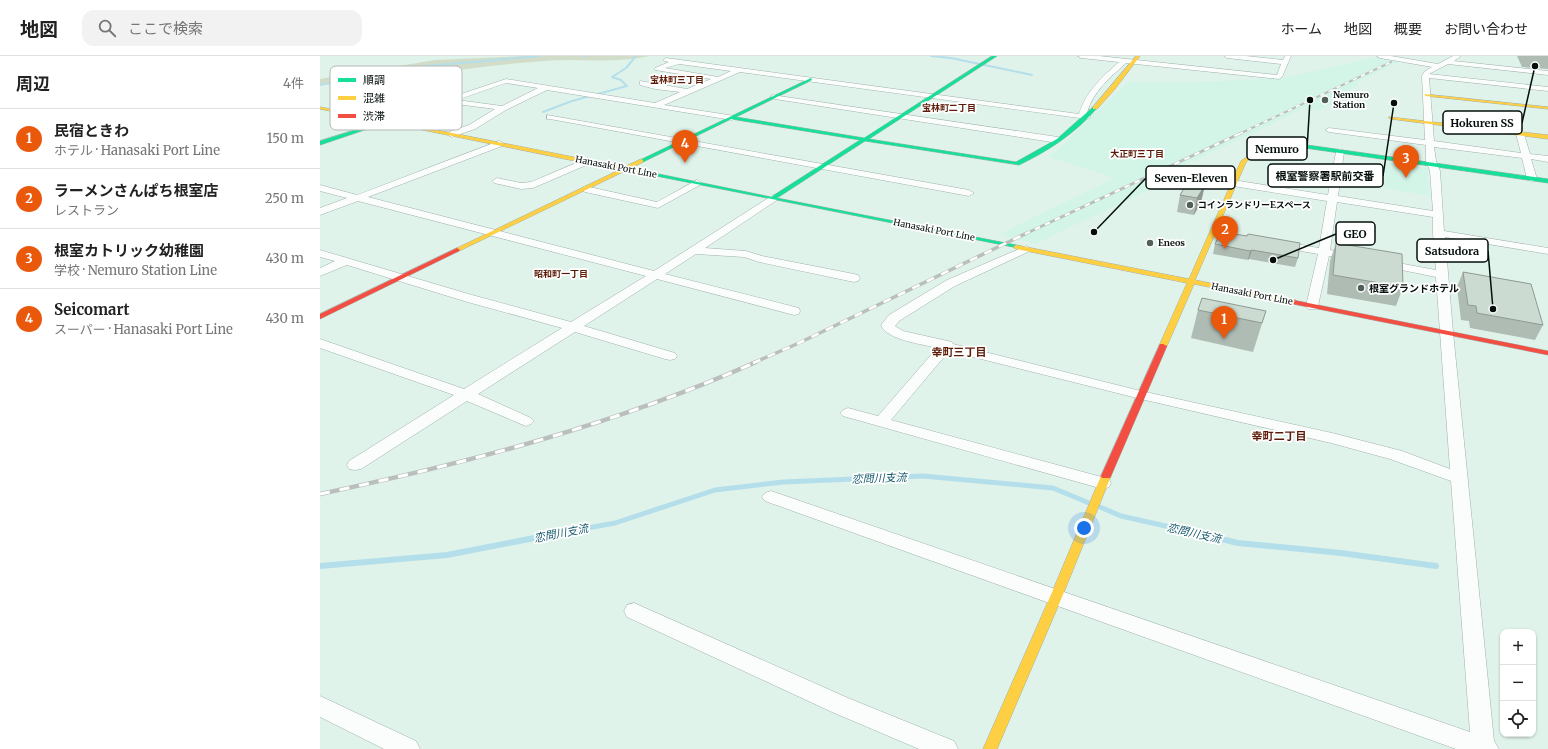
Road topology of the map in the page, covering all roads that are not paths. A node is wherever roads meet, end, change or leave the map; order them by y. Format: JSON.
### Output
{"nodes":[{"id":1,"x":995,"y":56,"type":"edge"},
{"id":2,"x":1081,"y":56,"type":"edge"},
{"id":3,"x":1227,"y":56,"type":"edge"},
{"id":4,"x":1380,"y":56,"type":"edge"},
{"id":5,"x":1136,"y":59,"type":"edge"},
{"id":6,"x":1287,"y":59,"type":"edge"},
{"id":7,"x":666,"y":60,"type":"dead end"},
{"id":8,"x":1124,"y":61,"type":"junction"},
{"id":9,"x":677,"y":62,"type":"junction"},
{"id":10,"x":1447,"y":62,"type":"edge"},
{"id":11,"x":740,"y":70,"type":"junction"},
{"id":12,"x":1548,"y":73,"type":"edge"},
{"id":13,"x":1425,"y":76,"type":"junction"},
{"id":14,"x":718,"y":78,"type":"junction"},
{"id":15,"x":811,"y":79,"type":"junction"},
{"id":16,"x":643,"y":83,"type":"dead end"},
{"id":17,"x":547,"y":87,"type":"junction"},
{"id":18,"x":1548,"y":89,"type":"edge"},
{"id":19,"x":685,"y":92,"type":"junction"},
{"id":20,"x":1426,"y":95,"type":"junction"},
{"id":21,"x":462,"y":96,"type":"edge"},
{"id":22,"x":930,"y":96,"type":"junction"},
{"id":23,"x":775,"y":98,"type":"junction"},
{"id":24,"x":462,"y":103,"type":"edge"},
{"id":25,"x":654,"y":106,"type":"junction"},
{"id":26,"x":320,"y":108,"type":"edge"},
{"id":27,"x":503,"y":108,"type":"junction"},
{"id":28,"x":1548,"y":108,"type":"edge"},
{"id":29,"x":330,"y":110,"type":"edge"},
{"id":30,"x":1394,"y":116,"type":"dead end"},
{"id":31,"x":550,"y":117,"type":"dead end"},
{"id":32,"x":901,"y":117,"type":"junction"},
{"id":33,"x":1087,"y":117,"type":"junction"},
{"id":34,"x":732,"y":118,"type":"junction"},
{"id":35,"x":1428,"y":120,"type":"junction"},
{"id":36,"x":363,"y":130,"type":"edge"},
{"id":37,"x":431,"y":130,"type":"edge"},
{"id":38,"x":1329,"y":130,"type":"dead end"},
{"id":39,"x":1548,"y":132,"type":"edge"},
{"id":40,"x":452,"y":134,"type":"junction"},
{"id":41,"x":1520,"y":134,"type":"junction"},
{"id":42,"x":1548,"y":138,"type":"edge"},
{"id":43,"x":864,"y":140,"type":"junction"},
{"id":44,"x":1058,"y":140,"type":"junction"},
{"id":45,"x":682,"y":142,"type":"junction"},
{"id":46,"x":320,"y":143,"type":"edge"},
{"id":47,"x":499,"y":144,"type":"junction"},
{"id":48,"x":1430,"y":144,"type":"junction"},
{"id":49,"x":1340,"y":152,"type":"junction"},
{"id":50,"x":1525,"y":156,"type":"junction"},
{"id":51,"x":1548,"y":159,"type":"edge"},
{"id":52,"x":588,"y":161,"type":"junction"},
{"id":53,"x":1433,"y":165,"type":"junction"},
{"id":54,"x":823,"y":167,"type":"junction"},
{"id":55,"x":626,"y":169,"type":"junction"},
{"id":56,"x":1532,"y":179,"type":"junction"},
{"id":57,"x":497,"y":181,"type":"dead end"},
{"id":58,"x":1548,"y":181,"type":"edge"},
{"id":59,"x":697,"y":183,"type":"junction"},
{"id":60,"x":1233,"y":183,"type":"junction"},
{"id":61,"x":320,"y":188,"type":"edge"},
{"id":62,"x":585,"y":189,"type":"junction"},
{"id":63,"x":969,"y":193,"type":"dead end"},
{"id":64,"x":358,"y":198,"type":"junction"},
{"id":65,"x":773,"y":198,"type":"junction"},
{"id":66,"x":1332,"y":198,"type":"junction"},
{"id":67,"x":320,"y":212,"type":"edge"},
{"id":68,"x":1437,"y":215,"type":"junction"},
{"id":69,"x":1212,"y":232,"type":"junction"},
{"id":70,"x":494,"y":233,"type":"junction"},
{"id":71,"x":1438,"y":234,"type":"junction"},
{"id":72,"x":1227,"y":235,"type":"edge"},
{"id":73,"x":1272,"y":242,"type":"edge"},
{"id":74,"x":1026,"y":249,"type":"junction"},
{"id":75,"x":693,"y":250,"type":"junction"},
{"id":76,"x":1548,"y":251,"type":"edge"},
{"id":77,"x":1324,"y":252,"type":"junction"},
{"id":78,"x":320,"y":253,"type":"edge"},
{"id":79,"x":346,"y":261,"type":"junction"},
{"id":80,"x":320,"y":272,"type":"edge"},
{"id":81,"x":657,"y":274,"type":"junction"},
{"id":82,"x":1442,"y":274,"type":"junction"},
{"id":83,"x":401,"y":278,"type":"junction"},
{"id":84,"x":854,"y":278,"type":"dead end"},
{"id":85,"x":1191,"y":282,"type":"junction"},
{"id":86,"x":1312,"y":306,"type":"junction"},
{"id":87,"x":794,"y":311,"type":"dead end"},
{"id":88,"x":320,"y":317,"type":"edge"},
{"id":89,"x":574,"y":327,"type":"junction"},
{"id":90,"x":1446,"y":332,"type":"junction"},
{"id":91,"x":320,"y":343,"type":"edge"},
{"id":92,"x":947,"y":345,"type":"junction"},
{"id":93,"x":1548,"y":353,"type":"edge"},
{"id":94,"x":670,"y":356,"type":"dead end"},
{"id":95,"x":467,"y":395,"type":"junction"},
{"id":96,"x":1141,"y":395,"type":"junction"},
{"id":97,"x":848,"y":413,"type":"dead end"},
{"id":98,"x":526,"y":420,"type":"dead end"},
{"id":99,"x":881,"y":422,"type":"junction"},
{"id":100,"x":355,"y":465,"type":"dead end"},
{"id":101,"x":1459,"y":478,"type":"junction"},
{"id":102,"x":1102,"y":484,"type":"junction"},
{"id":103,"x":771,"y":497,"type":"dead end"},
{"id":104,"x":1056,"y":597,"type":"junction"},
{"id":105,"x":634,"y":612,"type":"dead end"},
{"id":106,"x":320,"y":706,"type":"edge"},
{"id":107,"x":1484,"y":748,"type":"edge"},
{"id":108,"x":408,"y":749,"type":"edge"},
{"id":109,"x":946,"y":749,"type":"edge"},
{"id":110,"x":990,"y":749,"type":"edge"}],
"edges":[{"from":1,"to":22,"type":"street"},
{"from":2,"to":8,"type":"street"},
{"from":3,"to":6,"type":"street"},
{"from":4,"to":10,"type":"street"},
{"from":5,"to":6,"type":"street"},
{"from":5,"to":8,"type":"street"},
{"from":5,"to":33,"type":"street"},
{"from":7,"to":9,"type":"street"},
{"from":8,"to":33,"type":"street"},
{"from":9,"to":11,"type":"street"},
{"from":9,"to":14,"type":"street"},
{"from":10,"to":12,"type":"street"},
{"from":10,"to":13,"type":"street"},
{"from":11,"to":14,"type":"street"},
{"from":11,"to":15,"type":"street"},
{"from":13,"to":18,"type":"street"},
{"from":13,"to":20,"type":"street"},
{"from":14,"to":19,"type":"street"},
{"from":15,"to":22,"type":"street"},
{"from":15,"to":23,"type":"street"},
{"from":16,"to":19,"type":"street"},
{"from":17,"to":21,"type":"street"},
{"from":17,"to":25,"type":"street"},
{"from":17,"to":27,"type":"street"},
{"from":19,"to":25,"type":"street"},
{"from":20,"to":28,"type":"street"},
{"from":20,"to":35,"type":"street"},
{"from":22,"to":32,"type":"street"},
{"from":22,"to":33,"type":"street"},
{"from":23,"to":32,"type":"street"},
{"from":23,"to":34,"type":"street"},
{"from":24,"to":27,"type":"street"},
{"from":25,"to":34,"type":"street"},
{"from":26,"to":29,"type":"street","name":"Hanasaki Port Line"},
{"from":27,"to":40,"type":"street"},
{"from":30,"to":35,"type":"street"},
{"from":31,"to":45,"type":"street"},
{"from":32,"to":43,"type":"street"},
{"from":32,"to":44,"type":"street"},
{"from":33,"to":44,"type":"street"},
{"from":34,"to":43,"type":"street"},
{"from":34,"to":45,"type":"street"},
{"from":35,"to":39,"type":"street"},
{"from":35,"to":41,"type":"street"},
{"from":35,"to":48,"type":"street"},
{"from":36,"to":46,"type":"street"},
{"from":37,"to":40,"type":"street","name":"Hanasaki Port Line"},
{"from":38,"to":48,"type":"street"},
{"from":40,"to":47,"type":"street","name":"Hanasaki Port Line"},
{"from":41,"to":42,"type":"street"},
{"from":41,"to":50,"type":"street"},
{"from":43,"to":44,"type":"street"},
{"from":43,"to":54,"type":"street"},
{"from":45,"to":54,"type":"street"},
{"from":45,"to":55,"type":"street"},
{"from":47,"to":52,"type":"street","name":"Hanasaki Port Line"},
{"from":47,"to":64,"type":"street"},
{"from":48,"to":50,"type":"street"},
{"from":48,"to":53,"type":"street"},
{"from":49,"to":53,"type":"street"},
{"from":49,"to":60,"type":"street"},
{"from":49,"to":66,"type":"street"},
{"from":50,"to":51,"type":"street"},
{"from":50,"to":56,"type":"street"},
{"from":52,"to":55,"type":"street","name":"Hanasaki Port Line"},
{"from":52,"to":57,"type":"street"},
{"from":53,"to":56,"type":"street"},
{"from":53,"to":68,"type":"street"},
{"from":54,"to":63,"type":"street"},
{"from":54,"to":65,"type":"street"},
{"from":55,"to":59,"type":"street","name":"Hanasaki Port Line"},
{"from":55,"to":62,"type":"street"},
{"from":56,"to":58,"type":"street"},
{"from":59,"to":62,"type":"street"},
{"from":59,"to":65,"type":"street","name":"Hanasaki Port Line"},
{"from":60,"to":66,"type":"street"},
{"from":60,"to":69,"type":"street"},
{"from":61,"to":64,"type":"street"},
{"from":62,"to":70,"type":"street"},
{"from":64,"to":67,"type":"street"},
{"from":64,"to":70,"type":"street"},
{"from":65,"to":74,"type":"street","name":"Hanasaki Port Line"},
{"from":65,"to":75,"type":"street"},
{"from":66,"to":68,"type":"street"},
{"from":66,"to":77,"type":"street"},
{"from":68,"to":71,"type":"street"},
{"from":69,"to":72,"type":"street"},
{"from":69,"to":85,"type":"street"},
{"from":70,"to":81,"type":"street"},
{"from":70,"to":83,"type":"street"},
{"from":71,"to":76,"type":"street"},
{"from":71,"to":82,"type":"street"},
{"from":73,"to":77,"type":"street"},
{"from":74,"to":85,"type":"street","name":"Hanasaki Port Line"},
{"from":74,"to":92,"type":"street"},
{"from":75,"to":81,"type":"street"},
{"from":75,"to":84,"type":"street"},
{"from":77,"to":82,"type":"street"},
{"from":77,"to":86,"type":"street"},
{"from":78,"to":79,"type":"street"},
{"from":79,"to":80,"type":"street"},
{"from":79,"to":83,"type":"street"},
{"from":81,"to":87,"type":"street"},
{"from":81,"to":89,"type":"street"},
{"from":82,"to":90,"type":"street"},
{"from":83,"to":88,"type":"street"},
{"from":83,"to":89,"type":"street"},
{"from":85,"to":86,"type":"street","name":"Hanasaki Port Line"},
{"from":85,"to":96,"type":"street"},
{"from":86,"to":90,"type":"street","name":"Hanasaki Port Line"},
{"from":89,"to":94,"type":"street"},
{"from":89,"to":95,"type":"street"},
{"from":90,"to":93,"type":"street","name":"Hanasaki Port Line"},
{"from":90,"to":101,"type":"street"},
{"from":91,"to":95,"type":"street"},
{"from":92,"to":96,"type":"street"},
{"from":92,"to":99,"type":"street"},
{"from":95,"to":98,"type":"street"},
{"from":95,"to":100,"type":"street"},
{"from":96,"to":101,"type":"street"},
{"from":96,"to":102,"type":"street"},
{"from":97,"to":99,"type":"street"},
{"from":99,"to":102,"type":"street"},
{"from":101,"to":107,"type":"street"},
{"from":102,"to":104,"type":"street"},
{"from":103,"to":104,"type":"street"},
{"from":104,"to":107,"type":"street"},
{"from":104,"to":110,"type":"street"},
{"from":105,"to":109,"type":"street"},
{"from":106,"to":108,"type":"street"}]}
